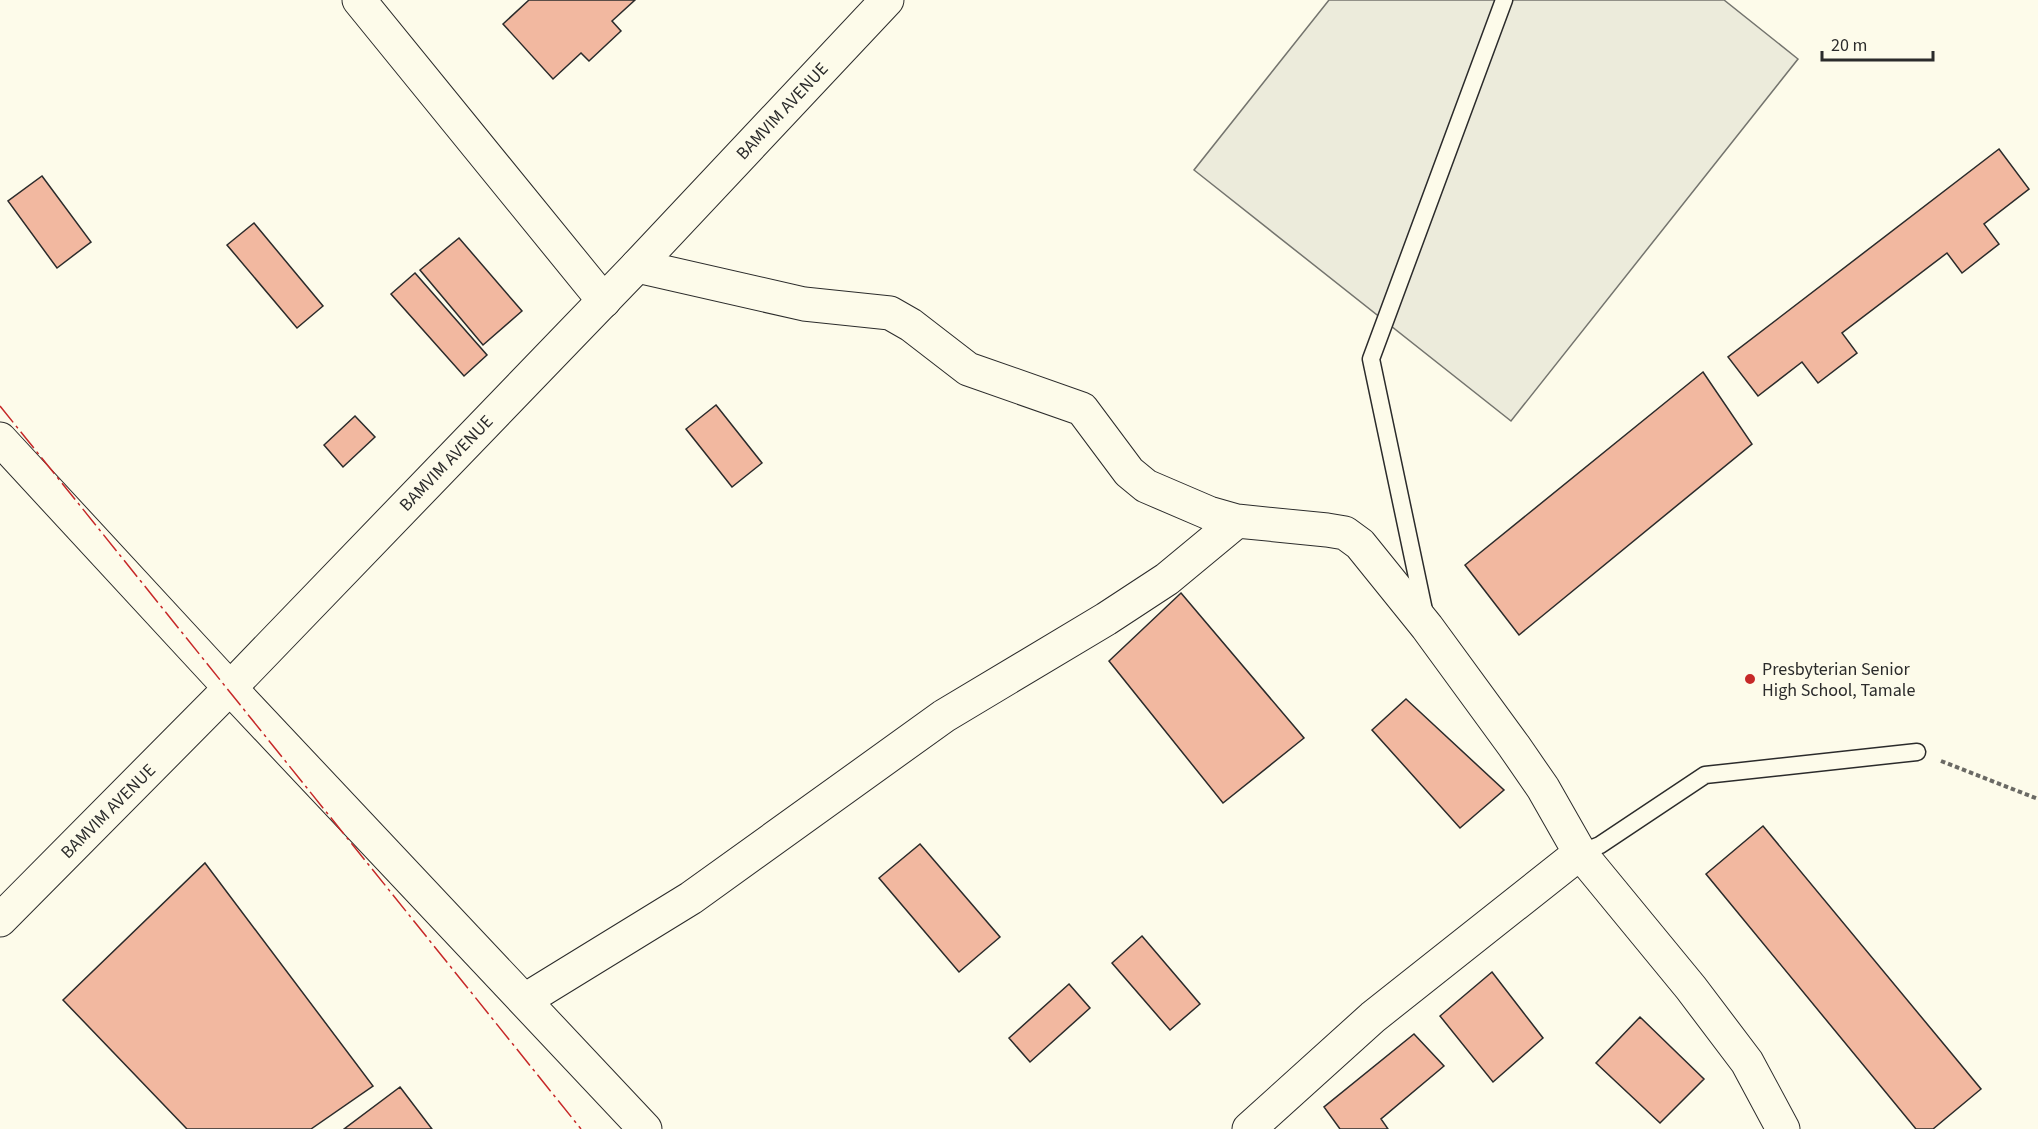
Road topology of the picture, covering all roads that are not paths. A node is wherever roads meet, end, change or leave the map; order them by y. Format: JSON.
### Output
{"nodes":[{"id":1,"x":359,"y":0,"type":"edge"},
{"id":2,"x":887,"y":0,"type":"edge"},
{"id":3,"x":1504,"y":0,"type":"edge"},
{"id":4,"x":637,"y":267,"type":"junction"},
{"id":5,"x":604,"y":301,"type":"junction"},
{"id":6,"x":0,"y":439,"type":"edge"},
{"id":7,"x":1236,"y":521,"type":"junction"},
{"id":8,"x":1427,"y":627,"type":"junction"},
{"id":9,"x":230,"y":688,"type":"junction"},
{"id":10,"x":1917,"y":752,"type":"road end"},
{"id":11,"x":1580,"y":853,"type":"junction"},
{"id":12,"x":0,"y":920,"type":"edge"},
{"id":13,"x":525,"y":1000,"type":"junction"},
{"id":14,"x":645,"y":1129,"type":"edge"},
{"id":15,"x":1249,"y":1129,"type":"edge"},
{"id":16,"x":1783,"y":1129,"type":"edge"}],
"edges":[{"from":1,"to":5,"type":"street"},
{"from":2,"to":4,"type":"street","name":"BAMVIM AVENUE"},
{"from":3,"to":8,"type":"lane"},
{"from":4,"to":5,"type":"street","name":"BAMVIM AVENUE"},
{"from":4,"to":7,"type":"street"},
{"from":5,"to":9,"type":"street","name":"BAMVIM AVENUE"},
{"from":6,"to":9,"type":"street"},
{"from":7,"to":8,"type":"street"},
{"from":7,"to":13,"type":"street"},
{"from":8,"to":11,"type":"street"},
{"from":9,"to":12,"type":"street","name":"BAMVIM AVENUE"},
{"from":9,"to":13,"type":"street"},
{"from":10,"to":11,"type":"lane"},
{"from":11,"to":15,"type":"street"},
{"from":11,"to":16,"type":"street"},
{"from":13,"to":14,"type":"street"}]}
